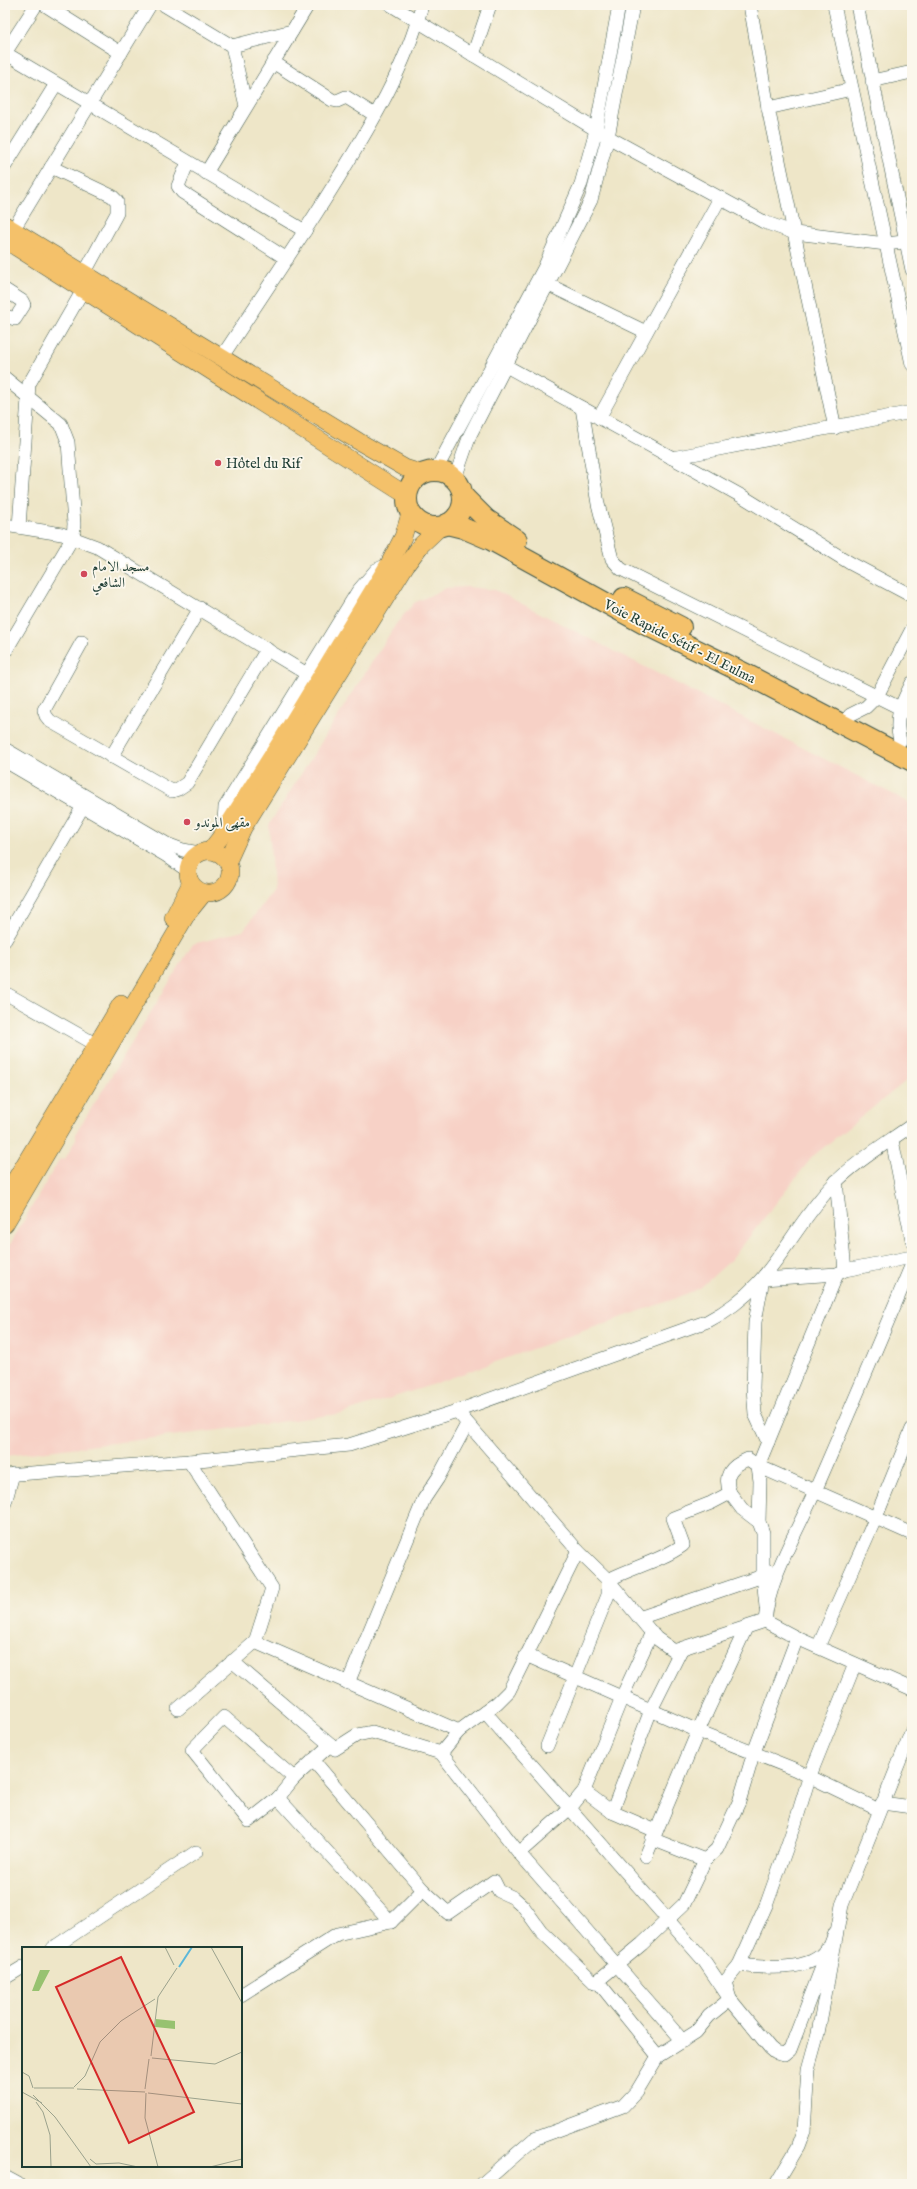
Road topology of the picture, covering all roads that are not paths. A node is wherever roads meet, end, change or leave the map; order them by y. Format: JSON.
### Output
{"nodes":[{"id":1,"x":36,"y":5,"type":"edge"},
{"id":2,"x":45,"y":5,"type":"edge"},
{"id":3,"x":150,"y":5,"type":"edge"},
{"id":4,"x":164,"y":5,"type":"edge"},
{"id":5,"x":308,"y":5,"type":"edge"},
{"id":6,"x":391,"y":5,"type":"edge"},
{"id":7,"x":422,"y":5,"type":"edge"},
{"id":8,"x":490,"y":5,"type":"edge"},
{"id":9,"x":619,"y":5,"type":"edge"},
{"id":10,"x":633,"y":5,"type":"edge"},
{"id":11,"x":750,"y":5,"type":"edge"},
{"id":12,"x":834,"y":5,"type":"edge"},
{"id":13,"x":857,"y":5,"type":"edge"},
{"id":14,"x":418,"y":21,"type":"junction"},
{"id":15,"x":292,"y":31,"type":"junction"},
{"id":16,"x":232,"y":46,"type":"junction"},
{"id":17,"x":5,"y":53,"type":"edge"},
{"id":18,"x":121,"y":53,"type":"junction"},
{"id":19,"x":473,"y":55,"type":"junction"},
{"id":20,"x":273,"y":62,"type":"junction"},
{"id":21,"x":912,"y":72,"type":"edge"},
{"id":22,"x":872,"y":81,"type":"junction"},
{"id":23,"x":56,"y":84,"type":"junction"},
{"id":24,"x":852,"y":89,"type":"junction"},
{"id":25,"x":90,"y":104,"type":"junction"},
{"id":26,"x":246,"y":106,"type":"junction"},
{"id":27,"x":768,"y":108,"type":"junction"},
{"id":28,"x":375,"y":115,"type":"junction"},
{"id":29,"x":596,"y":130,"type":"junction"},
{"id":30,"x":608,"y":137,"type":"junction"},
{"id":31,"x":188,"y":162,"type":"junction"},
{"id":32,"x":5,"y":166,"type":"edge"},
{"id":33,"x":52,"y":167,"type":"junction"},
{"id":34,"x":206,"y":173,"type":"junction"},
{"id":35,"x":720,"y":198,"type":"junction"},
{"id":36,"x":305,"y":231,"type":"junction"},
{"id":37,"x":8,"y":232,"type":"edge"},
{"id":38,"x":795,"y":233,"type":"junction"},
{"id":39,"x":909,"y":241,"type":"edge"},
{"id":40,"x":886,"y":244,"type":"junction"},
{"id":41,"x":286,"y":259,"type":"junction"},
{"id":42,"x":912,"y":270,"type":"edge"},
{"id":43,"x":84,"y":282,"type":"junction"},
{"id":44,"x":549,"y":285,"type":"junction"},
{"id":45,"x":5,"y":290,"type":"edge"},
{"id":46,"x":5,"y":316,"type":"edge"},
{"id":47,"x":646,"y":332,"type":"junction"},
{"id":48,"x":221,"y":358,"type":"junction"},
{"id":49,"x":912,"y":364,"type":"edge"},
{"id":50,"x":506,"y":366,"type":"junction"},
{"id":51,"x":5,"y":378,"type":"edge"},
{"id":52,"x":27,"y":396,"type":"junction"},
{"id":53,"x":582,"y":408,"type":"junction"},
{"id":54,"x":912,"y":412,"type":"edge"},
{"id":55,"x":599,"y":418,"type":"junction"},
{"id":56,"x":835,"y":428,"type":"junction"},
{"id":57,"x":672,"y":458,"type":"junction"},
{"id":58,"x":428,"y":472,"type":"junction"},
{"id":59,"x":459,"y":487,"type":"junction"},
{"id":60,"x":406,"y":495,"type":"junction"},
{"id":61,"x":410,"y":514,"type":"junction"},
{"id":62,"x":5,"y":525,"type":"edge"},
{"id":63,"x":444,"y":525,"type":"junction"},
{"id":64,"x":18,"y":526,"type":"junction"},
{"id":65,"x":73,"y":537,"type":"junction"},
{"id":66,"x":388,"y":564,"type":"junction"},
{"id":67,"x":912,"y":596,"type":"edge"},
{"id":68,"x":200,"y":608,"type":"junction"},
{"id":69,"x":912,"y":629,"type":"edge"},
{"id":70,"x":82,"y":642,"type":"dead end"},
{"id":71,"x":267,"y":649,"type":"junction"},
{"id":72,"x":5,"y":652,"type":"edge"},
{"id":73,"x":307,"y":674,"type":"junction"},
{"id":74,"x":912,"y":683,"type":"edge"},
{"id":75,"x":876,"y":696,"type":"junction"},
{"id":76,"x":900,"y":708,"type":"junction"},
{"id":77,"x":912,"y":714,"type":"edge"},
{"id":78,"x":850,"y":715,"type":"junction"},
{"id":79,"x":906,"y":744,"type":"edge"},
{"id":80,"x":5,"y":749,"type":"edge"},
{"id":81,"x":111,"y":757,"type":"junction"},
{"id":82,"x":912,"y":761,"type":"edge"},
{"id":83,"x":5,"y":762,"type":"edge"},
{"id":84,"x":82,"y":808,"type":"junction"},
{"id":85,"x":223,"y":834,"type":"junction"},
{"id":86,"x":204,"y":852,"type":"junction"},
{"id":87,"x":228,"y":861,"type":"junction"},
{"id":88,"x":194,"y":882,"type":"junction"},
{"id":89,"x":5,"y":940,"type":"edge"},
{"id":90,"x":5,"y":993,"type":"edge"},
{"id":91,"x":102,"y":1048,"type":"junction"},
{"id":92,"x":912,"y":1125,"type":"edge"},
{"id":93,"x":892,"y":1140,"type":"junction"},
{"id":94,"x":836,"y":1181,"type":"junction"},
{"id":95,"x":10,"y":1193,"type":"edge"},
{"id":96,"x":5,"y":1224,"type":"edge"},
{"id":97,"x":912,"y":1240,"type":"edge"},
{"id":98,"x":912,"y":1257,"type":"edge"},
{"id":99,"x":912,"y":1264,"type":"edge"},
{"id":100,"x":841,"y":1272,"type":"junction"},
{"id":101,"x":763,"y":1279,"type":"junction"},
{"id":102,"x":456,"y":1412,"type":"junction"},
{"id":103,"x":467,"y":1424,"type":"junction"},
{"id":104,"x":912,"y":1429,"type":"edge"},
{"id":105,"x":768,"y":1442,"type":"junction"},
{"id":106,"x":189,"y":1461,"type":"junction"},
{"id":107,"x":758,"y":1466,"type":"junction"},
{"id":108,"x":9,"y":1475,"type":"edge"},
{"id":109,"x":815,"y":1490,"type":"junction"},
{"id":110,"x":730,"y":1493,"type":"junction"},
{"id":111,"x":5,"y":1503,"type":"edge"},
{"id":112,"x":876,"y":1517,"type":"junction"},
{"id":113,"x":759,"y":1522,"type":"junction"},
{"id":114,"x":912,"y":1534,"type":"edge"},
{"id":115,"x":578,"y":1551,"type":"junction"},
{"id":116,"x":786,"y":1555,"type":"junction"},
{"id":117,"x":763,"y":1576,"type":"junction"},
{"id":118,"x":608,"y":1580,"type":"junction"},
{"id":119,"x":766,"y":1607,"type":"junction"},
{"id":120,"x":639,"y":1618,"type":"junction"},
{"id":121,"x":765,"y":1621,"type":"junction"},
{"id":122,"x":746,"y":1628,"type":"junction"},
{"id":123,"x":652,"y":1632,"type":"junction"},
{"id":124,"x":797,"y":1638,"type":"junction"},
{"id":125,"x":255,"y":1642,"type":"junction"},
{"id":126,"x":818,"y":1647,"type":"junction"},
{"id":127,"x":681,"y":1650,"type":"junction"},
{"id":128,"x":526,"y":1655,"type":"junction"},
{"id":129,"x":232,"y":1662,"type":"junction"},
{"id":130,"x":855,"y":1664,"type":"junction"},
{"id":131,"x":575,"y":1676,"type":"junction"},
{"id":132,"x":348,"y":1683,"type":"junction"},
{"id":133,"x":912,"y":1689,"type":"edge"},
{"id":134,"x":622,"y":1697,"type":"junction"},
{"id":135,"x":178,"y":1709,"type":"dead end"},
{"id":136,"x":651,"y":1710,"type":"junction"},
{"id":137,"x":485,"y":1712,"type":"junction"},
{"id":138,"x":912,"y":1730,"type":"edge"},
{"id":139,"x":459,"y":1731,"type":"junction"},
{"id":140,"x":698,"y":1731,"type":"junction"},
{"id":141,"x":330,"y":1745,"type":"junction"},
{"id":142,"x":547,"y":1746,"type":"dead end"},
{"id":143,"x":754,"y":1752,"type":"junction"},
{"id":144,"x":441,"y":1753,"type":"junction"},
{"id":145,"x":313,"y":1760,"type":"junction"},
{"id":146,"x":294,"y":1778,"type":"junction"},
{"id":147,"x":809,"y":1778,"type":"junction"},
{"id":148,"x":584,"y":1791,"type":"junction"},
{"id":149,"x":278,"y":1798,"type":"junction"},
{"id":150,"x":881,"y":1806,"type":"junction"},
{"id":151,"x":912,"y":1807,"type":"edge"},
{"id":152,"x":570,"y":1808,"type":"junction"},
{"id":153,"x":612,"y":1812,"type":"junction"},
{"id":154,"x":654,"y":1835,"type":"junction"},
{"id":155,"x":196,"y":1852,"type":"dead end"},
{"id":156,"x":519,"y":1853,"type":"junction"},
{"id":157,"x":646,"y":1856,"type":"dead end"},
{"id":158,"x":705,"y":1860,"type":"junction"},
{"id":159,"x":423,"y":1890,"type":"junction"},
{"id":160,"x":668,"y":1920,"type":"junction"},
{"id":161,"x":391,"y":1922,"type":"junction"},
{"id":162,"x":835,"y":1933,"type":"junction"},
{"id":163,"x":54,"y":1947,"type":"edge"},
{"id":164,"x":616,"y":1964,"type":"junction"},
{"id":165,"x":739,"y":1965,"type":"junction"},
{"id":166,"x":22,"y":1968,"type":"edge"},
{"id":167,"x":5,"y":1978,"type":"edge"},
{"id":168,"x":595,"y":1983,"type":"junction"},
{"id":169,"x":242,"y":1994,"type":"edge"},
{"id":170,"x":730,"y":1999,"type":"junction"},
{"id":171,"x":683,"y":2041,"type":"junction"},
{"id":172,"x":658,"y":2056,"type":"junction"},
{"id":173,"x":5,"y":2177,"type":"edge"},
{"id":174,"x":18,"y":2184,"type":"edge"},
{"id":175,"x":482,"y":2184,"type":"edge"},
{"id":176,"x":776,"y":2184,"type":"edge"}],
"edges":[{"from":1,"to":17,"type":"street"},
{"from":2,"to":18,"type":"street"},
{"from":3,"to":18,"type":"street"},
{"from":4,"to":16,"type":"street"},
{"from":5,"to":15,"type":"street"},
{"from":6,"to":14,"type":"street"},
{"from":7,"to":14,"type":"street"},
{"from":8,"to":19,"type":"street"},
{"from":9,"to":29,"type":"street"},
{"from":10,"to":30,"type":"street"},
{"from":11,"to":27,"type":"street"},
{"from":12,"to":24,"type":"street"},
{"from":13,"to":22,"type":"street"},
{"from":14,"to":19,"type":"street"},
{"from":14,"to":28,"type":"street"},
{"from":15,"to":16,"type":"street"},
{"from":15,"to":20,"type":"street"},
{"from":16,"to":26,"type":"street"},
{"from":17,"to":23,"type":"street"},
{"from":18,"to":25,"type":"street"},
{"from":19,"to":29,"type":"street"},
{"from":20,"to":26,"type":"street"},
{"from":20,"to":28,"type":"street"},
{"from":21,"to":22,"type":"street"},
{"from":22,"to":39,"type":"street"},
{"from":23,"to":25,"type":"street"},
{"from":23,"to":32,"type":"street"},
{"from":24,"to":27,"type":"street"},
{"from":24,"to":40,"type":"street"},
{"from":25,"to":31,"type":"street"},
{"from":25,"to":33,"type":"street"},
{"from":26,"to":34,"type":"street"},
{"from":27,"to":38,"type":"street"},
{"from":28,"to":36,"type":"street"},
{"from":29,"to":30,"type":"street"},
{"from":29,"to":58,"type":"street"},
{"from":30,"to":35,"type":"street"},
{"from":30,"to":44,"type":"street"},
{"from":31,"to":34,"type":"street"},
{"from":31,"to":41,"type":"street"},
{"from":33,"to":37,"type":"street"},
{"from":33,"to":43,"type":"street"},
{"from":34,"to":36,"type":"street"},
{"from":35,"to":38,"type":"street"},
{"from":35,"to":47,"type":"street"},
{"from":36,"to":41,"type":"street"},
{"from":37,"to":43,"type":"main road"},
{"from":38,"to":40,"type":"street"},
{"from":38,"to":56,"type":"street"},
{"from":39,"to":40,"type":"street"},
{"from":39,"to":42,"type":"street"},
{"from":40,"to":49,"type":"street"},
{"from":41,"to":48,"type":"street"},
{"from":43,"to":48,"type":"main road"},
{"from":43,"to":52,"type":"street"},
{"from":43,"to":60,"type":"main road"},
{"from":44,"to":47,"type":"street"},
{"from":44,"to":50,"type":"street"},
{"from":45,"to":46,"type":"street"},
{"from":47,"to":55,"type":"street"},
{"from":48,"to":58,"type":"main road"},
{"from":50,"to":53,"type":"street"},
{"from":50,"to":59,"type":"street"},
{"from":51,"to":52,"type":"street"},
{"from":52,"to":64,"type":"street"},
{"from":52,"to":65,"type":"street"},
{"from":53,"to":55,"type":"street"},
{"from":53,"to":75,"type":"street"},
{"from":54,"to":56,"type":"street"},
{"from":55,"to":57,"type":"street"},
{"from":56,"to":57,"type":"street"},
{"from":57,"to":67,"type":"street"},
{"from":58,"to":59,"type":"highway"},
{"from":58,"to":60,"type":"highway"},
{"from":59,"to":63,"type":"highway"},
{"from":59,"to":78,"type":"highway","name":"Voie Rapide Sétif - El Eulma"},
{"from":60,"to":61,"type":"highway"},
{"from":61,"to":63,"type":"highway"},
{"from":61,"to":66,"type":"main road"},
{"from":62,"to":64,"type":"street"},
{"from":63,"to":82,"type":"highway","name":"Voie Rapide Sétif - El Eulma"},
{"from":63,"to":87,"type":"main road"},
{"from":64,"to":65,"type":"street"},
{"from":65,"to":68,"type":"street"},
{"from":65,"to":72,"type":"street"},
{"from":66,"to":73,"type":"street"},
{"from":66,"to":85,"type":"main road"},
{"from":68,"to":71,"type":"street"},
{"from":68,"to":81,"type":"street"},
{"from":69,"to":75,"type":"street"},
{"from":70,"to":81,"type":"street"},
{"from":71,"to":73,"type":"street"},
{"from":71,"to":81,"type":"street"},
{"from":73,"to":85,"type":"street"},
{"from":74,"to":76,"type":"street"},
{"from":75,"to":76,"type":"street"},
{"from":75,"to":78,"type":"street"},
{"from":76,"to":77,"type":"street"},
{"from":76,"to":79,"type":"street"},
{"from":78,"to":79,"type":"highway","name":"Voie Rapide Sétif - El Eulma"},
{"from":80,"to":86,"type":"street"},
{"from":83,"to":84,"type":"street"},
{"from":84,"to":88,"type":"street"},
{"from":84,"to":89,"type":"street"},
{"from":85,"to":86,"type":"main road"},
{"from":86,"to":87,"type":"main road"},
{"from":86,"to":88,"type":"main road"},
{"from":87,"to":88,"type":"main road"},
{"from":88,"to":91,"type":"main road"},
{"from":90,"to":91,"type":"street"},
{"from":91,"to":95,"type":"main road"},
{"from":92,"to":93,"type":"street"},
{"from":93,"to":94,"type":"street"},
{"from":93,"to":97,"type":"street"},
{"from":94,"to":100,"type":"street"},
{"from":94,"to":101,"type":"street"},
{"from":95,"to":96,"type":"main road"},
{"from":98,"to":100,"type":"street"},
{"from":99,"to":109,"type":"street"},
{"from":100,"to":101,"type":"street"},
{"from":100,"to":105,"type":"street"},
{"from":101,"to":102,"type":"street"},
{"from":101,"to":105,"type":"street"},
{"from":102,"to":103,"type":"street"},
{"from":102,"to":106,"type":"street"},
{"from":103,"to":115,"type":"street"},
{"from":103,"to":132,"type":"street"},
{"from":104,"to":112,"type":"street"},
{"from":105,"to":107,"type":"street"},
{"from":106,"to":108,"type":"street"},
{"from":106,"to":125,"type":"street"},
{"from":107,"to":109,"type":"street"},
{"from":107,"to":110,"type":"street"},
{"from":107,"to":113,"type":"street"},
{"from":108,"to":111,"type":"street"},
{"from":109,"to":112,"type":"street"},
{"from":109,"to":116,"type":"street"},
{"from":110,"to":113,"type":"street"},
{"from":110,"to":118,"type":"street"},
{"from":112,"to":114,"type":"street"},
{"from":112,"to":126,"type":"street"},
{"from":113,"to":117,"type":"street"},
{"from":115,"to":118,"type":"street"},
{"from":115,"to":128,"type":"street"},
{"from":116,"to":117,"type":"street"},
{"from":116,"to":119,"type":"street"},
{"from":117,"to":119,"type":"street"},
{"from":117,"to":120,"type":"street"},
{"from":118,"to":120,"type":"street"},
{"from":118,"to":131,"type":"street"},
{"from":119,"to":121,"type":"street"},
{"from":120,"to":123,"type":"street"},
{"from":121,"to":122,"type":"street"},
{"from":121,"to":124,"type":"street"},
{"from":122,"to":127,"type":"street"},
{"from":122,"to":140,"type":"street"},
{"from":123,"to":127,"type":"street"},
{"from":123,"to":134,"type":"street"},
{"from":124,"to":126,"type":"street"},
{"from":124,"to":143,"type":"street"},
{"from":125,"to":129,"type":"street"},
{"from":125,"to":132,"type":"street"},
{"from":126,"to":130,"type":"street"},
{"from":127,"to":136,"type":"street"},
{"from":128,"to":131,"type":"street"},
{"from":128,"to":137,"type":"street"},
{"from":129,"to":135,"type":"street"},
{"from":129,"to":141,"type":"street"},
{"from":130,"to":133,"type":"street"},
{"from":130,"to":147,"type":"street"},
{"from":131,"to":134,"type":"street"},
{"from":131,"to":142,"type":"street"},
{"from":132,"to":139,"type":"street"},
{"from":134,"to":136,"type":"street"},
{"from":134,"to":148,"type":"street"},
{"from":136,"to":140,"type":"street"},
{"from":136,"to":153,"type":"street"},
{"from":137,"to":139,"type":"street"},
{"from":137,"to":152,"type":"street"},
{"from":138,"to":150,"type":"street"},
{"from":139,"to":144,"type":"street"},
{"from":140,"to":143,"type":"street"},
{"from":140,"to":154,"type":"street"},
{"from":141,"to":144,"type":"street"},
{"from":141,"to":145,"type":"street"},
{"from":143,"to":147,"type":"street"},
{"from":143,"to":158,"type":"street"},
{"from":144,"to":156,"type":"street"},
{"from":145,"to":146,"type":"street"},
{"from":145,"to":159,"type":"street"},
{"from":146,"to":149,"type":"street"},
{"from":146,"to":149,"type":"street"},
{"from":147,"to":150,"type":"street"},
{"from":147,"to":165,"type":"street"},
{"from":148,"to":152,"type":"street"},
{"from":148,"to":153,"type":"street"},
{"from":149,"to":161,"type":"street"},
{"from":150,"to":151,"type":"street"},
{"from":150,"to":162,"type":"street"},
{"from":152,"to":156,"type":"street"},
{"from":152,"to":160,"type":"street"},
{"from":153,"to":154,"type":"street"},
{"from":154,"to":157,"type":"street"},
{"from":154,"to":158,"type":"street"},
{"from":155,"to":163,"type":"street"},
{"from":156,"to":164,"type":"street"},
{"from":158,"to":160,"type":"street"},
{"from":159,"to":161,"type":"street"},
{"from":159,"to":168,"type":"street"},
{"from":160,"to":164,"type":"street"},
{"from":160,"to":170,"type":"street"},
{"from":161,"to":169,"type":"street"},
{"from":162,"to":165,"type":"street"},
{"from":162,"to":170,"type":"street"},
{"from":162,"to":176,"type":"street"},
{"from":164,"to":168,"type":"street"},
{"from":164,"to":171,"type":"street"},
{"from":165,"to":170,"type":"street"},
{"from":166,"to":167,"type":"street"},
{"from":168,"to":172,"type":"street"},
{"from":170,"to":171,"type":"street"},
{"from":171,"to":172,"type":"street"},
{"from":172,"to":175,"type":"street"},
{"from":173,"to":174,"type":"street"}]}
